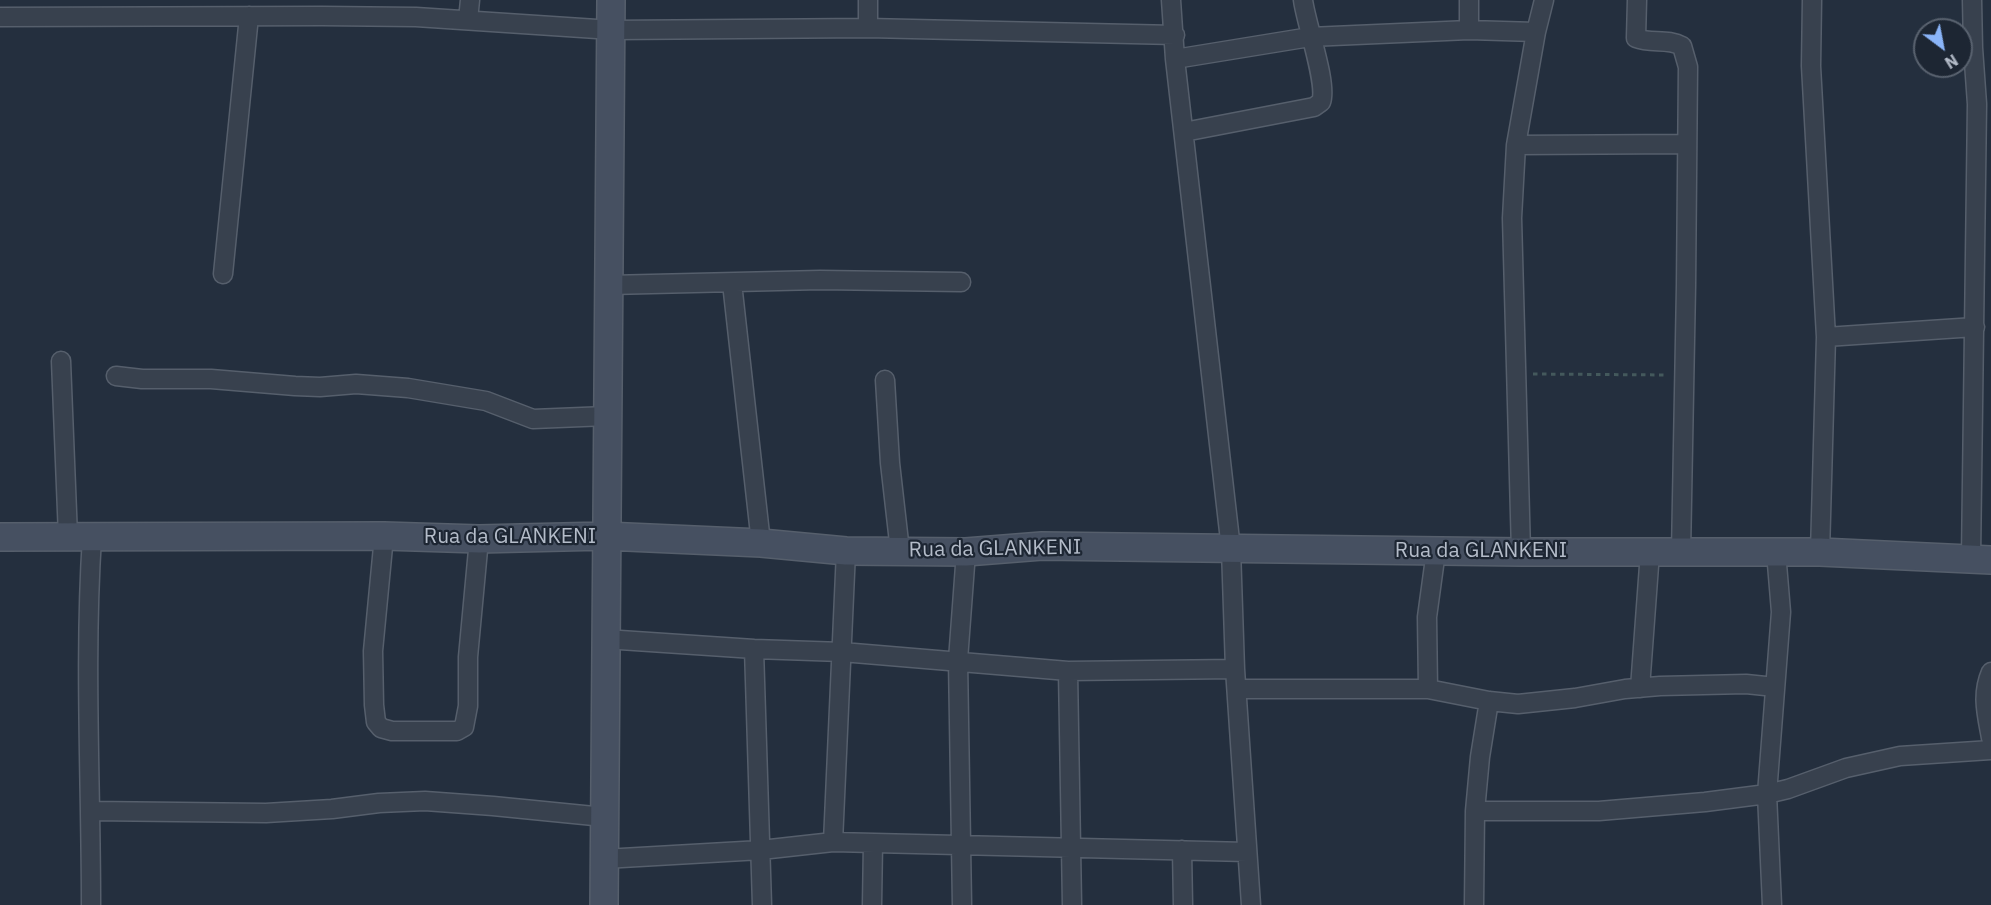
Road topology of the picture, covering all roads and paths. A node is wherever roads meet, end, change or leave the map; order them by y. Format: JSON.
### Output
{"nodes":[{"id":1,"x":470,"y":0,"type":"edge"},
{"id":2,"x":611,"y":0,"type":"edge"},
{"id":3,"x":868,"y":0,"type":"edge"},
{"id":4,"x":1172,"y":0,"type":"edge"},
{"id":5,"x":1303,"y":0,"type":"edge"},
{"id":6,"x":1469,"y":0,"type":"edge"},
{"id":7,"x":1544,"y":0,"type":"edge"},
{"id":8,"x":1637,"y":0,"type":"edge"},
{"id":9,"x":1812,"y":0,"type":"edge"},
{"id":10,"x":1972,"y":0,"type":"edge"},
{"id":11,"x":322,"y":8,"type":"edge"},
{"id":12,"x":416,"y":9,"type":"edge"},
{"id":13,"x":249,"y":16,"type":"junction"},
{"id":14,"x":0,"y":17,"type":"edge"},
{"id":15,"x":468,"y":20,"type":"junction"},
{"id":16,"x":868,"y":28,"type":"junction"},
{"id":17,"x":612,"y":30,"type":"junction"},
{"id":18,"x":1469,"y":30,"type":"junction"},
{"id":19,"x":1536,"y":32,"type":"junction"},
{"id":20,"x":1175,"y":35,"type":"junction"},
{"id":21,"x":1310,"y":37,"type":"junction"},
{"id":22,"x":1175,"y":59,"type":"junction"},
{"id":23,"x":1184,"y":132,"type":"junction"},
{"id":24,"x":1687,"y":144,"type":"junction"},
{"id":25,"x":1516,"y":145,"type":"junction"},
{"id":26,"x":223,"y":274,"type":"dead end"},
{"id":27,"x":961,"y":282,"type":"dead end"},
{"id":28,"x":732,"y":283,"type":"junction"},
{"id":29,"x":609,"y":285,"type":"junction"},
{"id":30,"x":1975,"y":327,"type":"junction"},
{"id":31,"x":1826,"y":337,"type":"junction"},
{"id":32,"x":61,"y":361,"type":"dead end"},
{"id":33,"x":1516,"y":374,"type":"junction"},
{"id":34,"x":1684,"y":375,"type":"junction"},
{"id":35,"x":116,"y":376,"type":"dead end"},
{"id":36,"x":885,"y":380,"type":"dead end"},
{"id":37,"x":607,"y":416,"type":"junction"},
{"id":38,"x":605,"y":536,"type":"junction"},
{"id":39,"x":0,"y":537,"type":"edge"},
{"id":40,"x":80,"y":537,"type":"junction"},
{"id":41,"x":384,"y":537,"type":"junction"},
{"id":42,"x":479,"y":539,"type":"junction"},
{"id":43,"x":761,"y":543,"type":"junction"},
{"id":44,"x":1231,"y":549,"type":"junction"},
{"id":45,"x":846,"y":551,"type":"junction"},
{"id":46,"x":900,"y":551,"type":"junction"},
{"id":47,"x":1436,"y":551,"type":"junction"},
{"id":48,"x":966,"y":552,"type":"junction"},
{"id":49,"x":1521,"y":552,"type":"junction"},
{"id":50,"x":1650,"y":552,"type":"junction"},
{"id":51,"x":1680,"y":552,"type":"junction"},
{"id":52,"x":1776,"y":552,"type":"junction"},
{"id":53,"x":1820,"y":552,"type":"junction"},
{"id":54,"x":1981,"y":559,"type":"edge"},
{"id":55,"x":605,"y":639,"type":"junction"},
{"id":56,"x":754,"y":649,"type":"junction"},
{"id":57,"x":842,"y":652,"type":"junction"},
{"id":58,"x":958,"y":660,"type":"junction"},
{"id":59,"x":1236,"y":669,"type":"junction"},
{"id":60,"x":1068,"y":671,"type":"junction"},
{"id":61,"x":1991,"y":672,"type":"edge"},
{"id":62,"x":1775,"y":687,"type":"junction"},
{"id":63,"x":1640,"y":688,"type":"junction"},
{"id":64,"x":1237,"y":689,"type":"junction"},
{"id":65,"x":1428,"y":689,"type":"junction"},
{"id":66,"x":1489,"y":701,"type":"junction"},
{"id":67,"x":1991,"y":738,"type":"edge"},
{"id":68,"x":1991,"y":750,"type":"edge"},
{"id":69,"x":1767,"y":794,"type":"junction"},
{"id":70,"x":91,"y":811,"type":"junction"},
{"id":71,"x":1475,"y":811,"type":"junction"},
{"id":72,"x":604,"y":817,"type":"junction"},
{"id":73,"x":833,"y":842,"type":"junction"},
{"id":74,"x":873,"y":843,"type":"junction"},
{"id":75,"x":962,"y":846,"type":"junction"},
{"id":76,"x":1071,"y":847,"type":"junction"},
{"id":77,"x":761,"y":850,"type":"junction"},
{"id":78,"x":1182,"y":850,"type":"junction"},
{"id":79,"x":1247,"y":852,"type":"junction"},
{"id":80,"x":604,"y":859,"type":"junction"},
{"id":81,"x":91,"y":905,"type":"edge"},
{"id":82,"x":604,"y":905,"type":"edge"},
{"id":83,"x":762,"y":905,"type":"edge"},
{"id":84,"x":872,"y":905,"type":"edge"},
{"id":85,"x":962,"y":905,"type":"edge"},
{"id":86,"x":1072,"y":905,"type":"edge"},
{"id":87,"x":1183,"y":905,"type":"edge"},
{"id":88,"x":1251,"y":905,"type":"edge"},
{"id":89,"x":1473,"y":905,"type":"edge"},
{"id":90,"x":1772,"y":905,"type":"edge"}],
"edges":[{"from":1,"to":15,"type":"street"},
{"from":2,"to":17,"type":"street"},
{"from":3,"to":16,"type":"street"},
{"from":4,"to":20,"type":"street"},
{"from":5,"to":21,"type":"street"},
{"from":6,"to":18,"type":"street"},
{"from":7,"to":19,"type":"street"},
{"from":8,"to":24,"type":"street"},
{"from":9,"to":31,"type":"street"},
{"from":10,"to":30,"type":"street"},
{"from":11,"to":12,"type":"street"},
{"from":11,"to":13,"type":"street"},
{"from":12,"to":15,"type":"street"},
{"from":13,"to":14,"type":"street"},
{"from":13,"to":26,"type":"street"},
{"from":15,"to":17,"type":"street"},
{"from":16,"to":17,"type":"street"},
{"from":16,"to":20,"type":"street"},
{"from":17,"to":29,"type":"street"},
{"from":18,"to":19,"type":"street"},
{"from":18,"to":21,"type":"street"},
{"from":19,"to":25,"type":"street"},
{"from":20,"to":22,"type":"street"},
{"from":21,"to":22,"type":"street"},
{"from":21,"to":23,"type":"street"},
{"from":22,"to":23,"type":"street"},
{"from":23,"to":44,"type":"street"},
{"from":24,"to":25,"type":"street"},
{"from":24,"to":34,"type":"street"},
{"from":25,"to":33,"type":"street"},
{"from":27,"to":28,"type":"street"},
{"from":28,"to":29,"type":"street"},
{"from":28,"to":43,"type":"street"},
{"from":29,"to":37,"type":"street"},
{"from":30,"to":31,"type":"street"},
{"from":30,"to":54,"type":"street"},
{"from":31,"to":53,"type":"street"},
{"from":32,"to":40,"type":"street"},
{"from":33,"to":34,"type":"path"},
{"from":33,"to":49,"type":"street"},
{"from":34,"to":51,"type":"street"},
{"from":35,"to":37,"type":"street"},
{"from":36,"to":46,"type":"street"},
{"from":37,"to":38,"type":"street"},
{"from":38,"to":42,"type":"street","name":"Rua da GLANKENI"},
{"from":38,"to":43,"type":"street","name":"Rua da GLANKENI"},
{"from":38,"to":55,"type":"street"},
{"from":39,"to":40,"type":"street","name":"Rua da GLANKENI"},
{"from":40,"to":41,"type":"street","name":"Rua da GLANKENI"},
{"from":40,"to":70,"type":"street"},
{"from":41,"to":42,"type":"street","name":"Rua da GLANKENI"},
{"from":41,"to":42,"type":"street"},
{"from":43,"to":45,"type":"street","name":"Rua da GLANKENI"},
{"from":44,"to":47,"type":"street","name":"Rua da GLANKENI"},
{"from":44,"to":48,"type":"street","name":"Rua da GLANKENI"},
{"from":44,"to":59,"type":"street"},
{"from":45,"to":46,"type":"street","name":"Rua da GLANKENI"},
{"from":45,"to":57,"type":"street"},
{"from":46,"to":48,"type":"street","name":"Rua da GLANKENI"},
{"from":47,"to":49,"type":"street","name":"Rua da GLANKENI"},
{"from":47,"to":65,"type":"street"},
{"from":48,"to":58,"type":"street"},
{"from":49,"to":50,"type":"street","name":"Rua da GLANKENI"},
{"from":50,"to":51,"type":"street","name":"Rua da GLANKENI"},
{"from":50,"to":63,"type":"street"},
{"from":51,"to":52,"type":"street","name":"Rua da GLANKENI"},
{"from":52,"to":53,"type":"street","name":"Rua da GLANKENI"},
{"from":52,"to":62,"type":"street"},
{"from":53,"to":54,"type":"street","name":"Rua da GLANKENI"},
{"from":55,"to":56,"type":"street"},
{"from":55,"to":72,"type":"street"},
{"from":56,"to":57,"type":"street"},
{"from":56,"to":77,"type":"street"},
{"from":57,"to":58,"type":"street"},
{"from":57,"to":73,"type":"street"},
{"from":58,"to":60,"type":"street"},
{"from":58,"to":75,"type":"street"},
{"from":59,"to":60,"type":"street"},
{"from":59,"to":64,"type":"street"},
{"from":60,"to":76,"type":"street"},
{"from":61,"to":67,"type":"street"},
{"from":62,"to":63,"type":"street"},
{"from":62,"to":69,"type":"street"},
{"from":63,"to":66,"type":"street"},
{"from":64,"to":65,"type":"street"},
{"from":64,"to":79,"type":"street"},
{"from":65,"to":66,"type":"street"},
{"from":66,"to":71,"type":"street"},
{"from":68,"to":69,"type":"street"},
{"from":69,"to":71,"type":"street"},
{"from":69,"to":90,"type":"street"},
{"from":70,"to":72,"type":"street"},
{"from":70,"to":81,"type":"street"},
{"from":71,"to":89,"type":"street"},
{"from":72,"to":80,"type":"street"},
{"from":73,"to":74,"type":"street"},
{"from":73,"to":77,"type":"street"},
{"from":74,"to":75,"type":"street"},
{"from":74,"to":84,"type":"street"},
{"from":75,"to":76,"type":"street"},
{"from":75,"to":85,"type":"street"},
{"from":76,"to":78,"type":"street"},
{"from":76,"to":86,"type":"street"},
{"from":77,"to":80,"type":"street"},
{"from":77,"to":83,"type":"street"},
{"from":78,"to":79,"type":"street"},
{"from":78,"to":87,"type":"street"},
{"from":79,"to":88,"type":"street"},
{"from":80,"to":82,"type":"street"}]}
